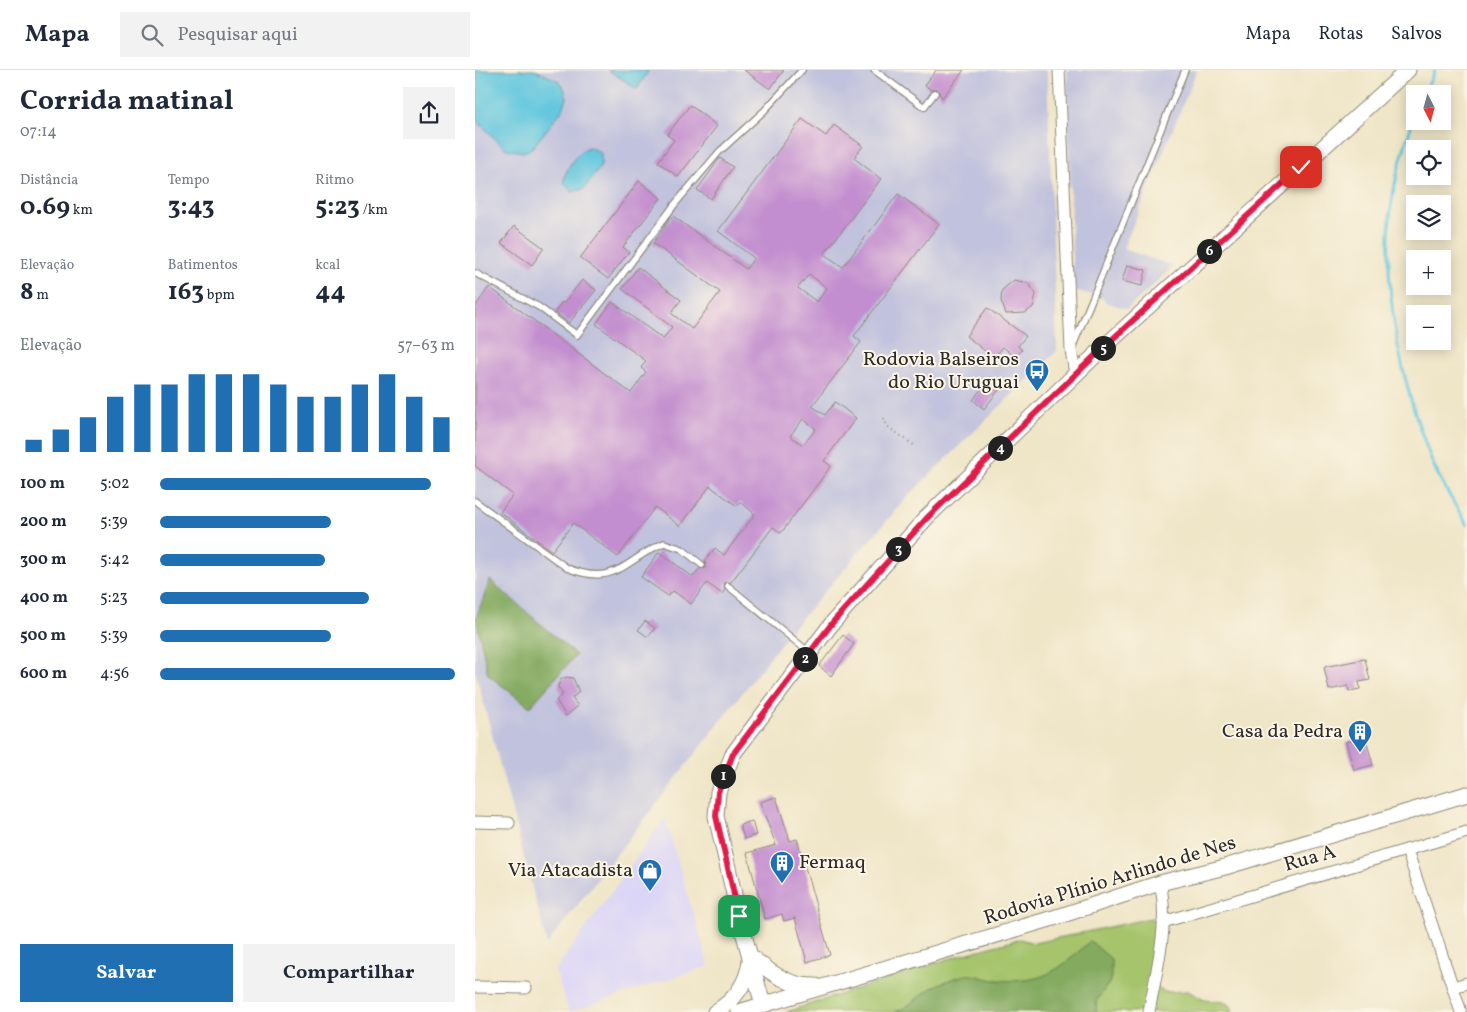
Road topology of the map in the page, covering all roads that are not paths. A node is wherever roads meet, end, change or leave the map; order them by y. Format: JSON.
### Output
{"nodes":[{"id":1,"x":802,"y":70,"type":"edge"},
{"id":2,"x":874,"y":70,"type":"edge"},
{"id":3,"x":1059,"y":70,"type":"edge"},
{"id":4,"x":1185,"y":70,"type":"edge"},
{"id":5,"x":1407,"y":70,"type":"edge"},
{"id":6,"x":935,"y":93,"type":"dead end"},
{"id":7,"x":475,"y":272,"type":"edge"},
{"id":8,"x":1071,"y":350,"type":"junction"},
{"id":9,"x":1075,"y":374,"type":"junction"},
{"id":10,"x":475,"y":501,"type":"edge"},
{"id":11,"x":702,"y":565,"type":"dead end"},
{"id":12,"x":728,"y":586,"type":"dead end"},
{"id":13,"x":810,"y":653,"type":"junction"},
{"id":14,"x":1467,"y":794,"type":"edge"},
{"id":15,"x":475,"y":822,"type":"edge"},
{"id":16,"x":509,"y":823,"type":"dead end"},
{"id":17,"x":1467,"y":832,"type":"edge"},
{"id":18,"x":1407,"y":850,"type":"junction"},
{"id":19,"x":1161,"y":882,"type":"junction"},
{"id":20,"x":1163,"y":922,"type":"junction"},
{"id":21,"x":750,"y":956,"type":"junction"},
{"id":22,"x":1467,"y":983,"type":"edge"},
{"id":23,"x":828,"y":986,"type":"junction"},
{"id":24,"x":475,"y":987,"type":"edge"},
{"id":25,"x":1453,"y":987,"type":"junction"},
{"id":26,"x":526,"y":988,"type":"dead end"},
{"id":27,"x":1467,"y":991,"type":"edge"},
{"id":28,"x":763,"y":1005,"type":"junction"},
{"id":29,"x":715,"y":1012,"type":"edge"},
{"id":30,"x":739,"y":1012,"type":"edge"},
{"id":31,"x":1149,"y":1012,"type":"edge"},
{"id":32,"x":1461,"y":1012,"type":"edge"}],
"edges":[{"from":1,"to":7,"type":"lane"},
{"from":2,"to":6,"type":"lane"},
{"from":3,"to":8,"type":"street"},
{"from":4,"to":8,"type":"lane"},
{"from":5,"to":9,"type":"main road"},
{"from":8,"to":9,"type":"street"},
{"from":9,"to":13,"type":"main road"},
{"from":10,"to":11,"type":"lane"},
{"from":12,"to":13,"type":"lane"},
{"from":13,"to":21,"type":"main road"},
{"from":14,"to":19,"type":"main road","name":"Rodovia Plínio Arlindo de Nes"},
{"from":15,"to":16,"type":"street"},
{"from":17,"to":18,"type":"street","name":"Rua A"},
{"from":18,"to":20,"type":"street","name":"Rua A"},
{"from":18,"to":25,"type":"street"},
{"from":19,"to":20,"type":"street"},
{"from":19,"to":23,"type":"main road","name":"Rodovia Plínio Arlindo de Nes"},
{"from":20,"to":31,"type":"street"},
{"from":21,"to":23,"type":"main road"},
{"from":21,"to":28,"type":"main road"},
{"from":21,"to":29,"type":"main road"},
{"from":22,"to":25,"type":"street"},
{"from":23,"to":28,"type":"main road","name":"Rodovia Plínio Arlindo de Nes"},
{"from":24,"to":26,"type":"street"},
{"from":25,"to":27,"type":"street"},
{"from":25,"to":32,"type":"street"},
{"from":28,"to":30,"type":"main road","name":"Rodovia Plínio Arlindo de Nes"}]}
